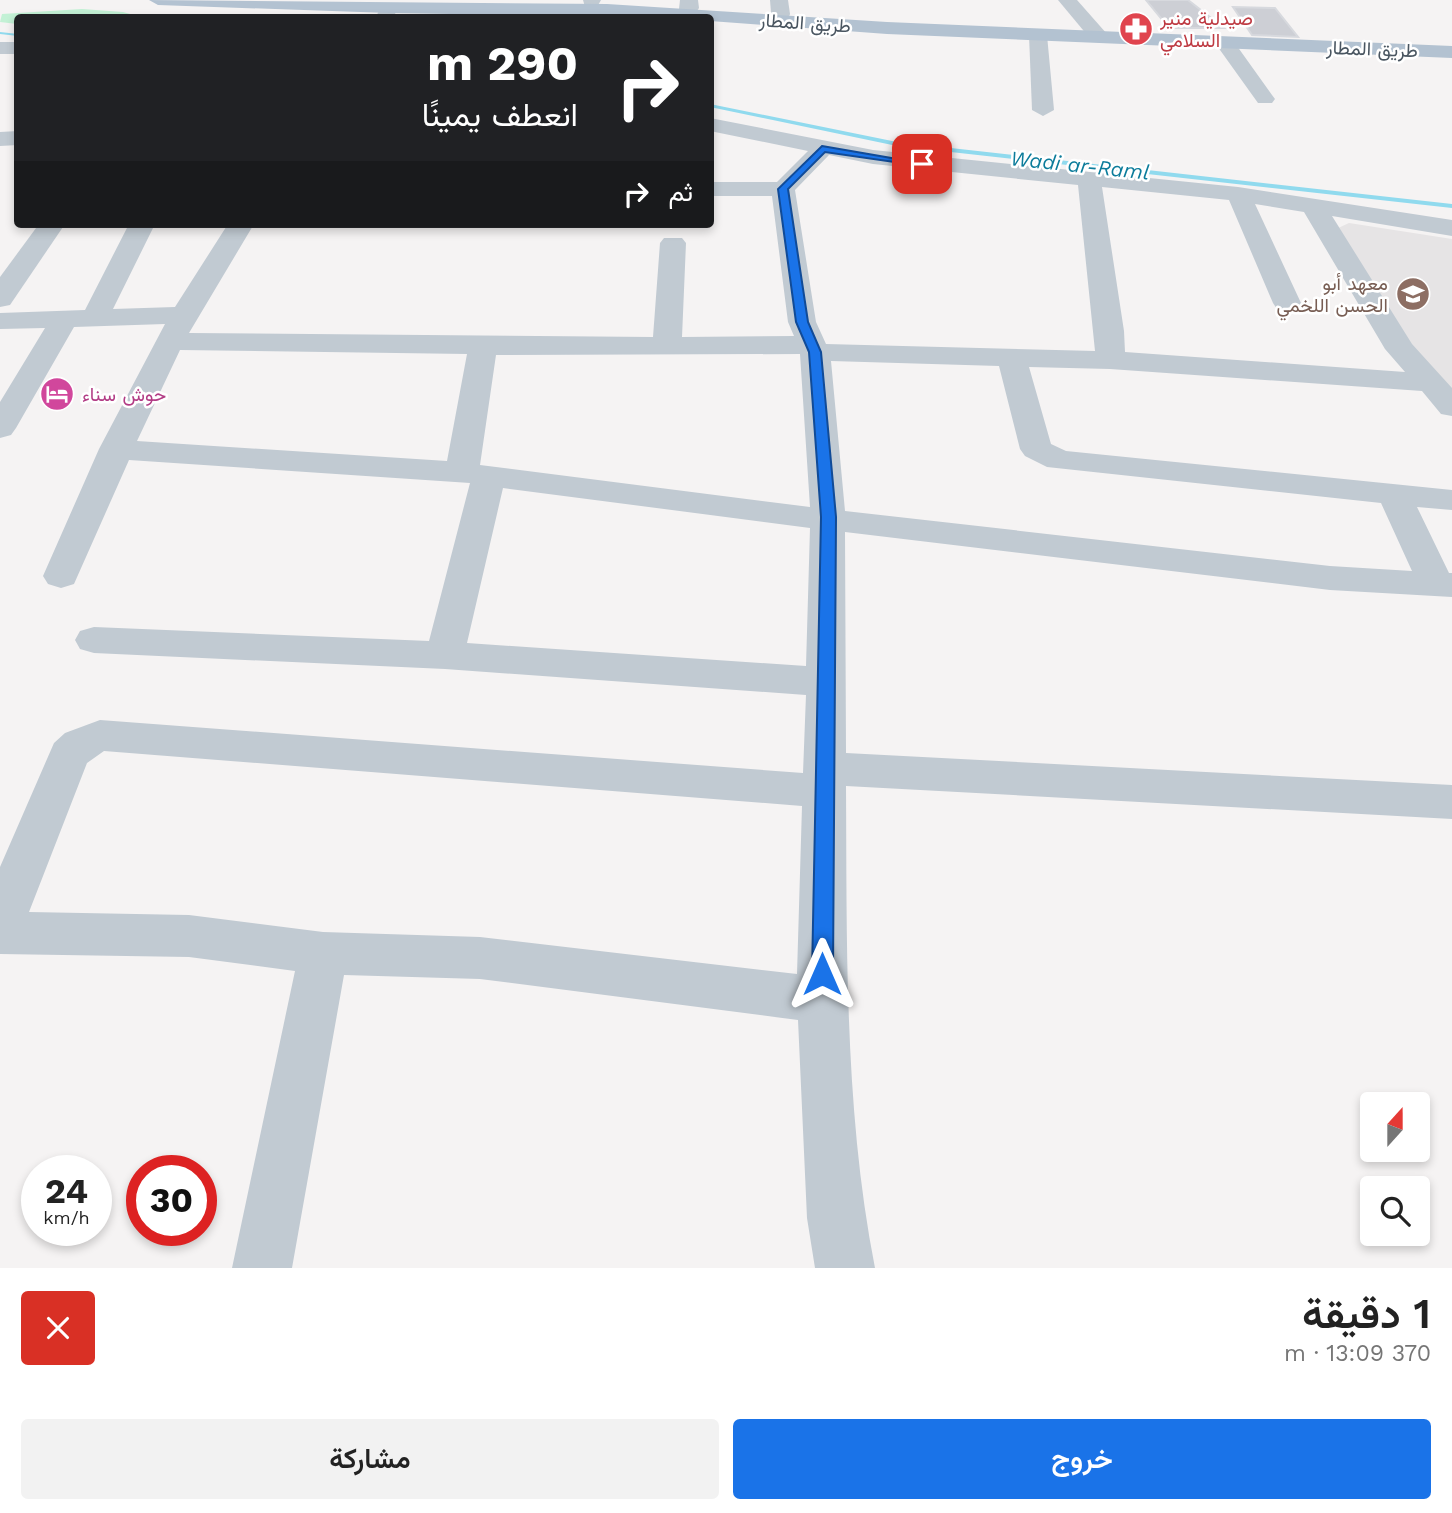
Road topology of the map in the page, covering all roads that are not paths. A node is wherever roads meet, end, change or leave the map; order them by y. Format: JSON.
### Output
{"nodes":[{"id":1,"x":158,"y":0,"type":"edge"},
{"id":2,"x":512,"y":0,"type":"edge"},
{"id":3,"x":1067,"y":0,"type":"edge"},
{"id":4,"x":329,"y":3,"type":"edge"},
{"id":5,"x":466,"y":4,"type":"edge"},
{"id":6,"x":603,"y":7,"type":"edge"},
{"id":7,"x":688,"y":8,"type":"edge"},
{"id":8,"x":780,"y":12,"type":"edge"},
{"id":9,"x":386,"y":13,"type":"edge"},
{"id":10,"x":1038,"y":35,"type":"junction"},
{"id":11,"x":1098,"y":35,"type":"junction"},
{"id":12,"x":1225,"y":43,"type":"junction"},
{"id":13,"x":1452,"y":44,"type":"edge"},
{"id":14,"x":1452,"y":52,"type":"edge"},
{"id":15,"x":1265,"y":99,"type":"dead end"},
{"id":16,"x":1043,"y":110,"type":"dead end"},
{"id":17,"x":714,"y":125,"type":"edge"},
{"id":18,"x":822,"y":149,"type":"junction"},
{"id":19,"x":1089,"y":179,"type":"junction"},
{"id":20,"x":714,"y":189,"type":"edge"},
{"id":21,"x":783,"y":189,"type":"junction"},
{"id":22,"x":1238,"y":194,"type":"junction"},
{"id":23,"x":1313,"y":206,"type":"junction"},
{"id":24,"x":49,"y":228,"type":"edge"},
{"id":25,"x":140,"y":228,"type":"edge"},
{"id":26,"x":239,"y":228,"type":"edge"},
{"id":27,"x":1452,"y":228,"type":"edge"},
{"id":28,"x":673,"y":243,"type":"dead end"},
{"id":29,"x":1,"y":303,"type":"edge"},
{"id":30,"x":1287,"y":303,"type":"dead end"},
{"id":31,"x":95,"y":317,"type":"junction"},
{"id":32,"x":65,"y":318,"type":"junction"},
{"id":33,"x":177,"y":328,"type":"junction"},
{"id":34,"x":667,"y":344,"type":"junction"},
{"id":35,"x":483,"y":346,"type":"junction"},
{"id":36,"x":813,"y":349,"type":"junction"},
{"id":37,"x":1011,"y":356,"type":"junction"},
{"id":38,"x":1110,"y":360,"type":"junction"},
{"id":39,"x":1430,"y":383,"type":"junction"},
{"id":40,"x":1452,"y":407,"type":"edge"},
{"id":41,"x":0,"y":428,"type":"edge"},
{"id":42,"x":115,"y":449,"type":"junction"},
{"id":43,"x":476,"y":474,"type":"junction"},
{"id":44,"x":1394,"y":494,"type":"junction"},
{"id":45,"x":1452,"y":500,"type":"edge"},
{"id":46,"x":828,"y":517,"type":"junction"},
{"id":47,"x":61,"y":576,"type":"dead end"},
{"id":48,"x":1444,"y":584,"type":"edge"},
{"id":49,"x":94,"y":640,"type":"dead end"},
{"id":50,"x":445,"y":656,"type":"junction"},
{"id":51,"x":826,"y":682,"type":"junction"},
{"id":52,"x":824,"y":780,"type":"junction"},
{"id":53,"x":1452,"y":802,"type":"edge"},
{"id":54,"x":0,"y":924,"type":"edge"},
{"id":55,"x":0,"y":933,"type":"edge"},
{"id":56,"x":323,"y":953,"type":"junction"},
{"id":57,"x":822,"y":1000,"type":"junction"},
{"id":58,"x":262,"y":1268,"type":"edge"},
{"id":59,"x":845,"y":1268,"type":"edge"}],
"edges":[{"from":1,"to":4,"type":"main road","name":"طريق المطار"},
{"from":2,"to":6,"type":"main road","name":"طريق المطار"},
{"from":3,"to":11,"type":"street"},
{"from":4,"to":9,"type":"main road","name":"طريق المطار"},
{"from":5,"to":6,"type":"main road","name":"طريق المطار"},
{"from":5,"to":9,"type":"main road","name":"طريق المطار"},
{"from":6,"to":7,"type":"main road","name":"طريق المطار"},
{"from":7,"to":8,"type":"main road","name":"طريق المطار"},
{"from":8,"to":10,"type":"main road","name":"طريق المطار"},
{"from":8,"to":11,"type":"main road","name":"طريق المطار"},
{"from":10,"to":11,"type":"main road","name":"طريق المطار"},
{"from":10,"to":16,"type":"street"},
{"from":11,"to":12,"type":"main road","name":"طريق المطار"},
{"from":11,"to":13,"type":"main road","name":"طريق المطار"},
{"from":12,"to":14,"type":"main road","name":"طريق المطار"},
{"from":12,"to":15,"type":"street"},
{"from":17,"to":18,"type":"street"},
{"from":18,"to":19,"type":"street"},
{"from":18,"to":21,"type":"street"},
{"from":19,"to":22,"type":"street"},
{"from":19,"to":38,"type":"street"},
{"from":20,"to":21,"type":"street"},
{"from":21,"to":36,"type":"street"},
{"from":22,"to":23,"type":"street"},
{"from":22,"to":30,"type":"street"},
{"from":23,"to":27,"type":"street"},
{"from":23,"to":39,"type":"street"},
{"from":24,"to":29,"type":"street"},
{"from":25,"to":31,"type":"street"},
{"from":26,"to":33,"type":"street"},
{"from":28,"to":34,"type":"street"},
{"from":29,"to":32,"type":"street"},
{"from":31,"to":32,"type":"street"},
{"from":31,"to":33,"type":"street"},
{"from":32,"to":41,"type":"street"},
{"from":33,"to":35,"type":"street"},
{"from":33,"to":42,"type":"street"},
{"from":34,"to":35,"type":"street"},
{"from":34,"to":36,"type":"street"},
{"from":35,"to":43,"type":"street"},
{"from":36,"to":37,"type":"street"},
{"from":36,"to":46,"type":"street"},
{"from":37,"to":38,"type":"street"},
{"from":37,"to":44,"type":"street"},
{"from":38,"to":39,"type":"street"},
{"from":39,"to":40,"type":"street"},
{"from":42,"to":43,"type":"street"},
{"from":42,"to":47,"type":"street"},
{"from":43,"to":46,"type":"street"},
{"from":43,"to":50,"type":"street"},
{"from":44,"to":45,"type":"street"},
{"from":44,"to":48,"type":"street"},
{"from":46,"to":48,"type":"street"},
{"from":46,"to":51,"type":"street"},
{"from":49,"to":50,"type":"street"},
{"from":50,"to":51,"type":"street"},
{"from":51,"to":52,"type":"street"},
{"from":52,"to":53,"type":"street"},
{"from":52,"to":54,"type":"street"},
{"from":52,"to":57,"type":"street"},
{"from":55,"to":56,"type":"street"},
{"from":56,"to":57,"type":"street"},
{"from":56,"to":58,"type":"street"},
{"from":57,"to":59,"type":"street"}]}
